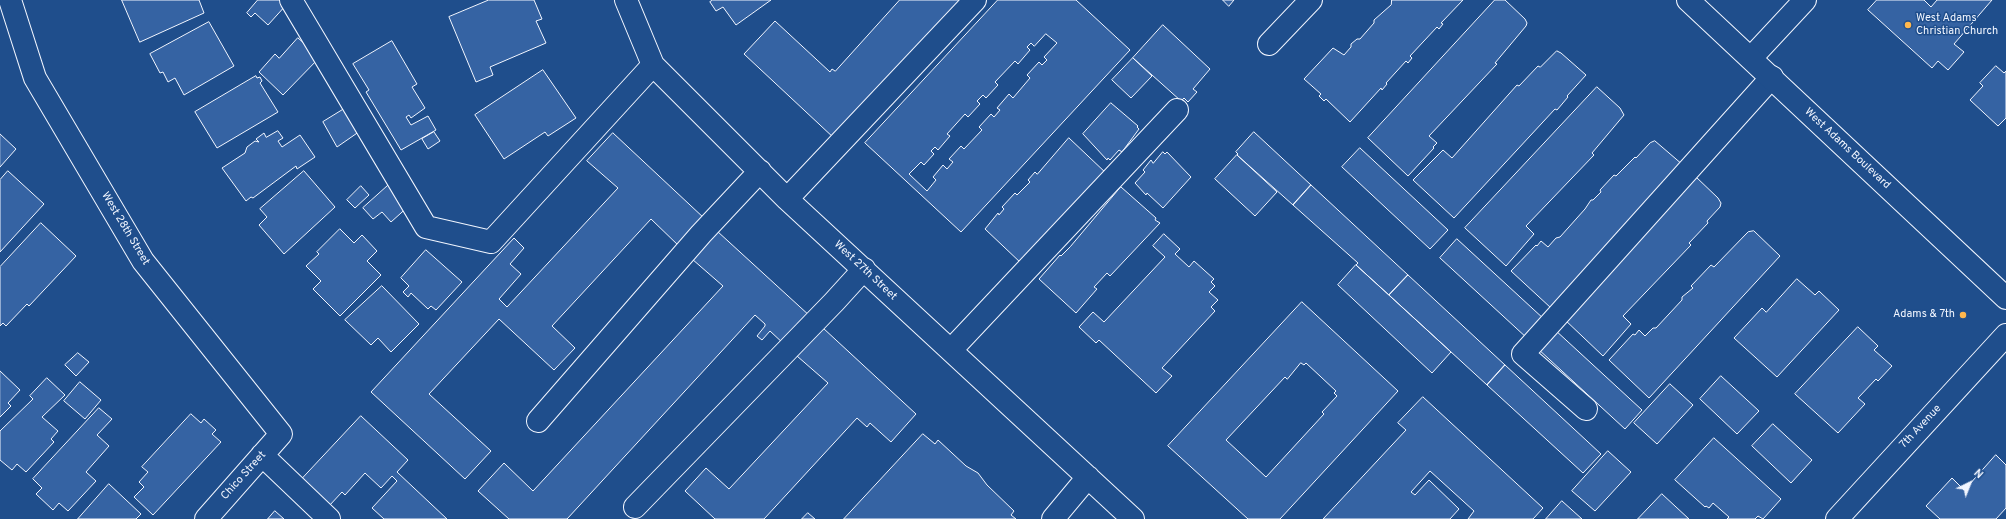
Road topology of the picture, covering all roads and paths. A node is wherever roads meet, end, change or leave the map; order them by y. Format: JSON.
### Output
{"nodes":[{"id":1,"x":10,"y":0,"type":"edge"},
{"id":2,"x":291,"y":0,"type":"edge"},
{"id":3,"x":626,"y":0,"type":"edge"},
{"id":4,"x":975,"y":0,"type":"edge"},
{"id":5,"x":1311,"y":0,"type":"edge"},
{"id":6,"x":1688,"y":0,"type":"edge"},
{"id":7,"x":1805,"y":0,"type":"edge"},
{"id":8,"x":1269,"y":44,"type":"dead end"},
{"id":9,"x":1751,"y":58,"type":"junction"},
{"id":10,"x":653,"y":65,"type":"junction"},
{"id":11,"x":1772,"y":77,"type":"junction"},
{"id":12,"x":1177,"y":110,"type":"dead end"},
{"id":13,"x":760,"y":171,"type":"junction"},
{"id":14,"x":787,"y":199,"type":"junction"},
{"id":15,"x":864,"y":270,"type":"junction"},
{"id":16,"x":2006,"y":298,"type":"edge"},
{"id":17,"x":2006,"y":335,"type":"edge"},
{"id":18,"x":951,"y":350,"type":"junction"},
{"id":19,"x":1586,"y":409,"type":"dead end"},
{"id":20,"x":538,"y":422,"type":"dead end"},
{"id":21,"x":281,"y":434,"type":"joint"},
{"id":22,"x":262,"y":455,"type":"junction"},
{"id":23,"x":1088,"y":477,"type":"junction"},
{"id":24,"x":636,"y":507,"type":"dead end"},
{"id":25,"x":206,"y":519,"type":"edge"},
{"id":26,"x":329,"y":519,"type":"edge"},
{"id":27,"x":1053,"y":519,"type":"edge"},
{"id":28,"x":1133,"y":519,"type":"edge"},
{"id":29,"x":1837,"y":519,"type":"edge"}],
"edges":[{"from":1,"to":21,"type":"street","name":"West 28th Street"},
{"from":2,"to":10,"type":"street"},
{"from":3,"to":10,"type":"street","name":"West 27th Street"},
{"from":4,"to":14,"type":"street"},
{"from":5,"to":8,"type":"street"},
{"from":6,"to":9,"type":"street","name":"West Adams Boulevard"},
{"from":7,"to":9,"type":"street"},
{"from":9,"to":11,"type":"street","name":"West Adams Boulevard"},
{"from":10,"to":13,"type":"street","name":"West 27th Street"},
{"from":11,"to":16,"type":"street","name":"West Adams Boulevard"},
{"from":11,"to":19,"type":"street"},
{"from":12,"to":18,"type":"street"},
{"from":13,"to":14,"type":"street","name":"West 27th Street"},
{"from":13,"to":20,"type":"street"},
{"from":14,"to":15,"type":"street","name":"West 27th Street"},
{"from":15,"to":18,"type":"street","name":"West 27th Street"},
{"from":15,"to":24,"type":"street"},
{"from":17,"to":29,"type":"street","name":"7th Avenue"},
{"from":18,"to":23,"type":"street","name":"West 27th Street"},
{"from":21,"to":22,"type":"street","name":"Chico Street"},
{"from":22,"to":25,"type":"street","name":"Chico Street"},
{"from":22,"to":26,"type":"street"},
{"from":23,"to":27,"type":"street"},
{"from":23,"to":28,"type":"street","name":"West 27th Street"}]}
